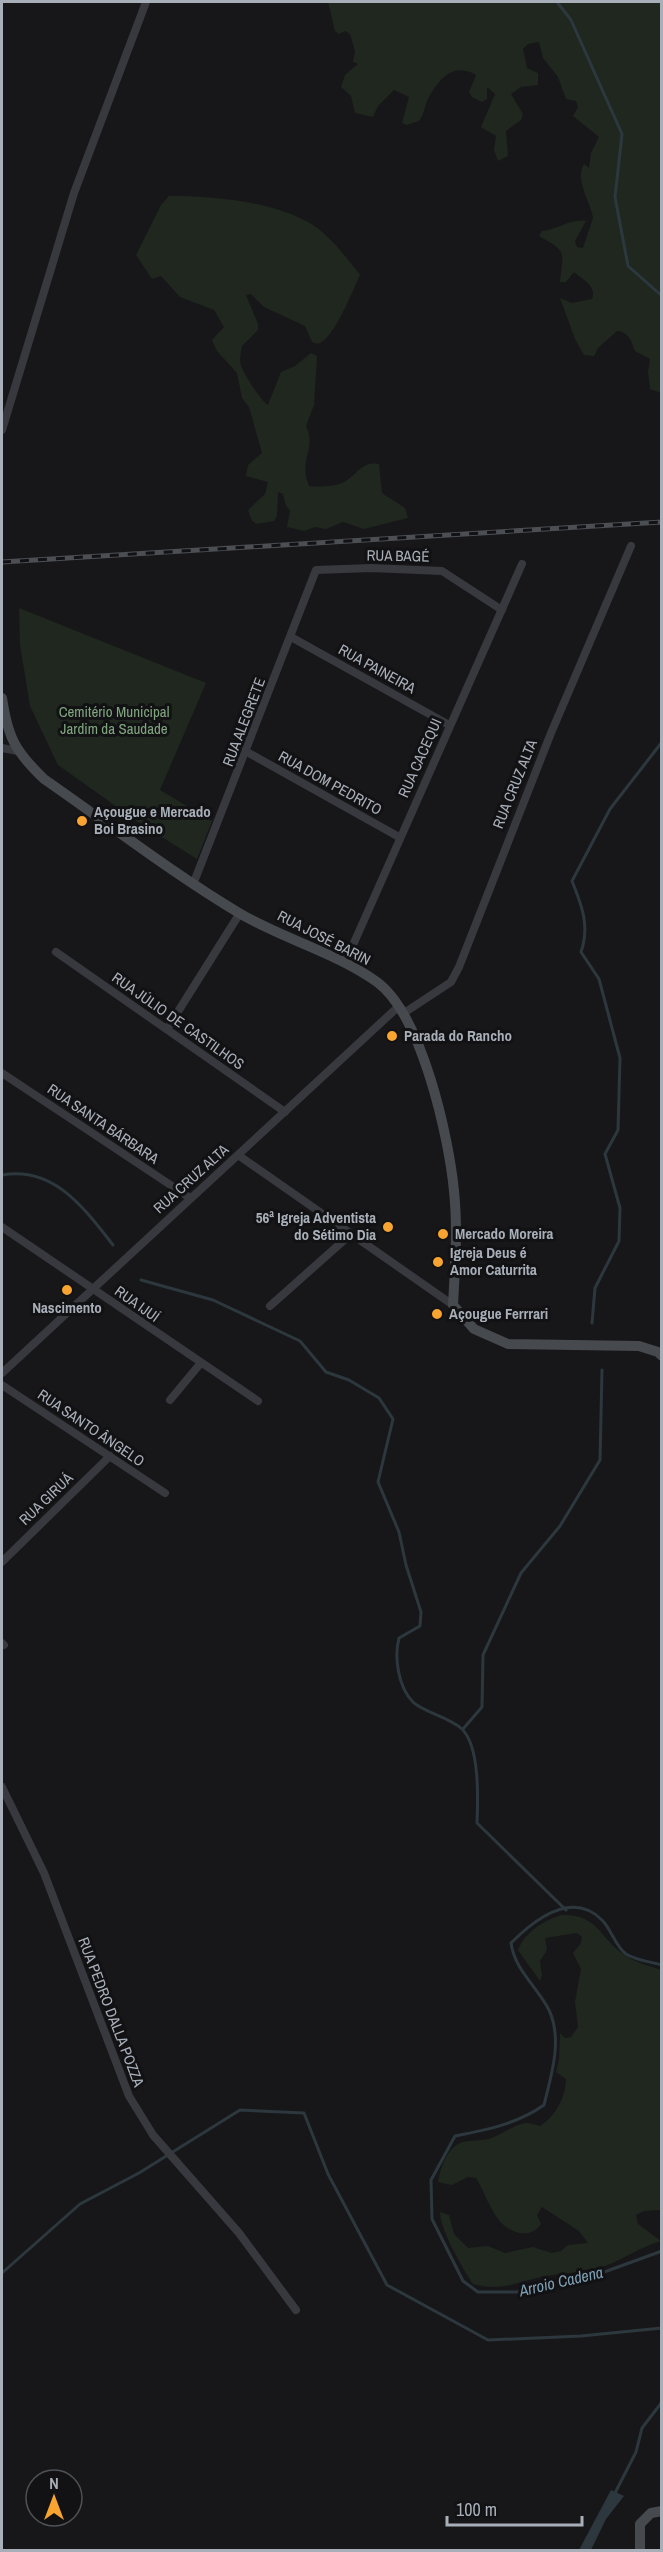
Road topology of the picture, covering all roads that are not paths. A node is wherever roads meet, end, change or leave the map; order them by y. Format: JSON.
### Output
{"nodes":[{"id":1,"x":146,"y":2,"type":"edge"},
{"id":2,"x":2,"y":430,"type":"edge"},
{"id":3,"x":631,"y":546,"type":"dead end"},
{"id":4,"x":522,"y":564,"type":"dead end"},
{"id":5,"x":316,"y":570,"type":"joint"},
{"id":6,"x":502,"y":610,"type":"junction"},
{"id":7,"x":291,"y":637,"type":"junction"},
{"id":8,"x":2,"y":698,"type":"edge"},
{"id":9,"x":449,"y":725,"type":"junction"},
{"id":10,"x":2,"y":748,"type":"edge"},
{"id":11,"x":18,"y":751,"type":"junction"},
{"id":12,"x":247,"y":752,"type":"junction"},
{"id":13,"x":399,"y":837,"type":"junction"},
{"id":14,"x":194,"y":882,"type":"junction"},
{"id":15,"x":240,"y":913,"type":"junction"},
{"id":16,"x":56,"y":952,"type":"dead end"},
{"id":17,"x":345,"y":963,"type":"junction"},
{"id":18,"x":401,"y":1009,"type":"junction"},
{"id":19,"x":167,"y":1029,"type":"junction"},
{"id":20,"x":2,"y":1072,"type":"edge"},
{"id":21,"x":285,"y":1112,"type":"junction"},
{"id":22,"x":238,"y":1155,"type":"junction"},
{"id":23,"x":190,"y":1198,"type":"junction"},
{"id":24,"x":2,"y":1227,"type":"edge"},
{"id":25,"x":351,"y":1234,"type":"junction"},
{"id":26,"x":91,"y":1289,"type":"junction"},
{"id":27,"x":453,"y":1305,"type":"junction"},
{"id":28,"x":270,"y":1306,"type":"dead end"},
{"id":29,"x":662,"y":1356,"type":"edge"},
{"id":30,"x":200,"y":1364,"type":"junction"},
{"id":31,"x":2,"y":1373,"type":"edge"},
{"id":32,"x":2,"y":1384,"type":"edge"},
{"id":33,"x":170,"y":1400,"type":"dead end"},
{"id":34,"x":258,"y":1401,"type":"dead end"},
{"id":35,"x":110,"y":1456,"type":"junction"},
{"id":36,"x":165,"y":1493,"type":"dead end"},
{"id":37,"x":2,"y":1562,"type":"edge"},
{"id":38,"x":2,"y":1787,"type":"edge"},
{"id":39,"x":296,"y":2310,"type":"dead end"},
{"id":40,"x":662,"y":2511,"type":"edge"},
{"id":41,"x":641,"y":2550,"type":"edge"}],
"edges":[{"from":1,"to":2,"type":"street"},
{"from":3,"to":18,"type":"street","name":"RUA CRUZ ALTA"},
{"from":4,"to":6,"type":"street","name":"RUA CACEQUI"},
{"from":5,"to":6,"type":"street","name":"RUA BAGÉ"},
{"from":5,"to":7,"type":"street","name":"RUA ALEGRETE"},
{"from":6,"to":9,"type":"street","name":"RUA CACEQUI"},
{"from":7,"to":9,"type":"street","name":"RUA PAINEIRA"},
{"from":7,"to":12,"type":"street","name":"RUA ALEGRETE"},
{"from":8,"to":11,"type":"main road","name":"RUA JOSÉ BARIN"},
{"from":9,"to":13,"type":"street","name":"RUA CACEQUI"},
{"from":10,"to":11,"type":"street"},
{"from":11,"to":14,"type":"main road","name":"RUA JOSÉ BARIN"},
{"from":12,"to":13,"type":"street","name":"RUA DOM PEDRITO"},
{"from":12,"to":14,"type":"street","name":"RUA ALEGRETE"},
{"from":13,"to":17,"type":"street","name":"RUA CACEQUI"},
{"from":14,"to":15,"type":"main road","name":"RUA JOSÉ BARIN"},
{"from":15,"to":17,"type":"main road","name":"RUA JOSÉ BARIN"},
{"from":15,"to":19,"type":"street"},
{"from":16,"to":19,"type":"street","name":"RUA JÚLIO DE CASTILHOS"},
{"from":17,"to":18,"type":"main road","name":"RUA JOSÉ BARIN"},
{"from":18,"to":21,"type":"street","name":"RUA CRUZ ALTA"},
{"from":18,"to":27,"type":"main road","name":"RUA JOSÉ BARIN"},
{"from":19,"to":21,"type":"street","name":"RUA JÚLIO DE CASTILHOS"},
{"from":20,"to":23,"type":"street","name":"RUA SANTA BÁRBARA"},
{"from":21,"to":22,"type":"street","name":"RUA CRUZ ALTA"},
{"from":22,"to":23,"type":"street","name":"RUA CRUZ ALTA"},
{"from":22,"to":25,"type":"street"},
{"from":23,"to":26,"type":"street","name":"RUA CRUZ ALTA"},
{"from":24,"to":26,"type":"street","name":"RUA IJUÍ"},
{"from":25,"to":27,"type":"street"},
{"from":25,"to":28,"type":"street"},
{"from":26,"to":30,"type":"street","name":"RUA IJUÍ"},
{"from":26,"to":31,"type":"street","name":"RUA CRUZ ALTA"},
{"from":27,"to":29,"type":"main road"},
{"from":30,"to":33,"type":"street"},
{"from":30,"to":34,"type":"street","name":"RUA IJUÍ"},
{"from":32,"to":35,"type":"street","name":"RUA SANTO ÂNGELO"},
{"from":35,"to":36,"type":"street","name":"RUA SANTO ÂNGELO"},
{"from":35,"to":37,"type":"street","name":"RUA GIRUÁ"},
{"from":38,"to":39,"type":"street","name":"RUA PEDRO DALLA POZZA"},
{"from":40,"to":41,"type":"main road"}]}
